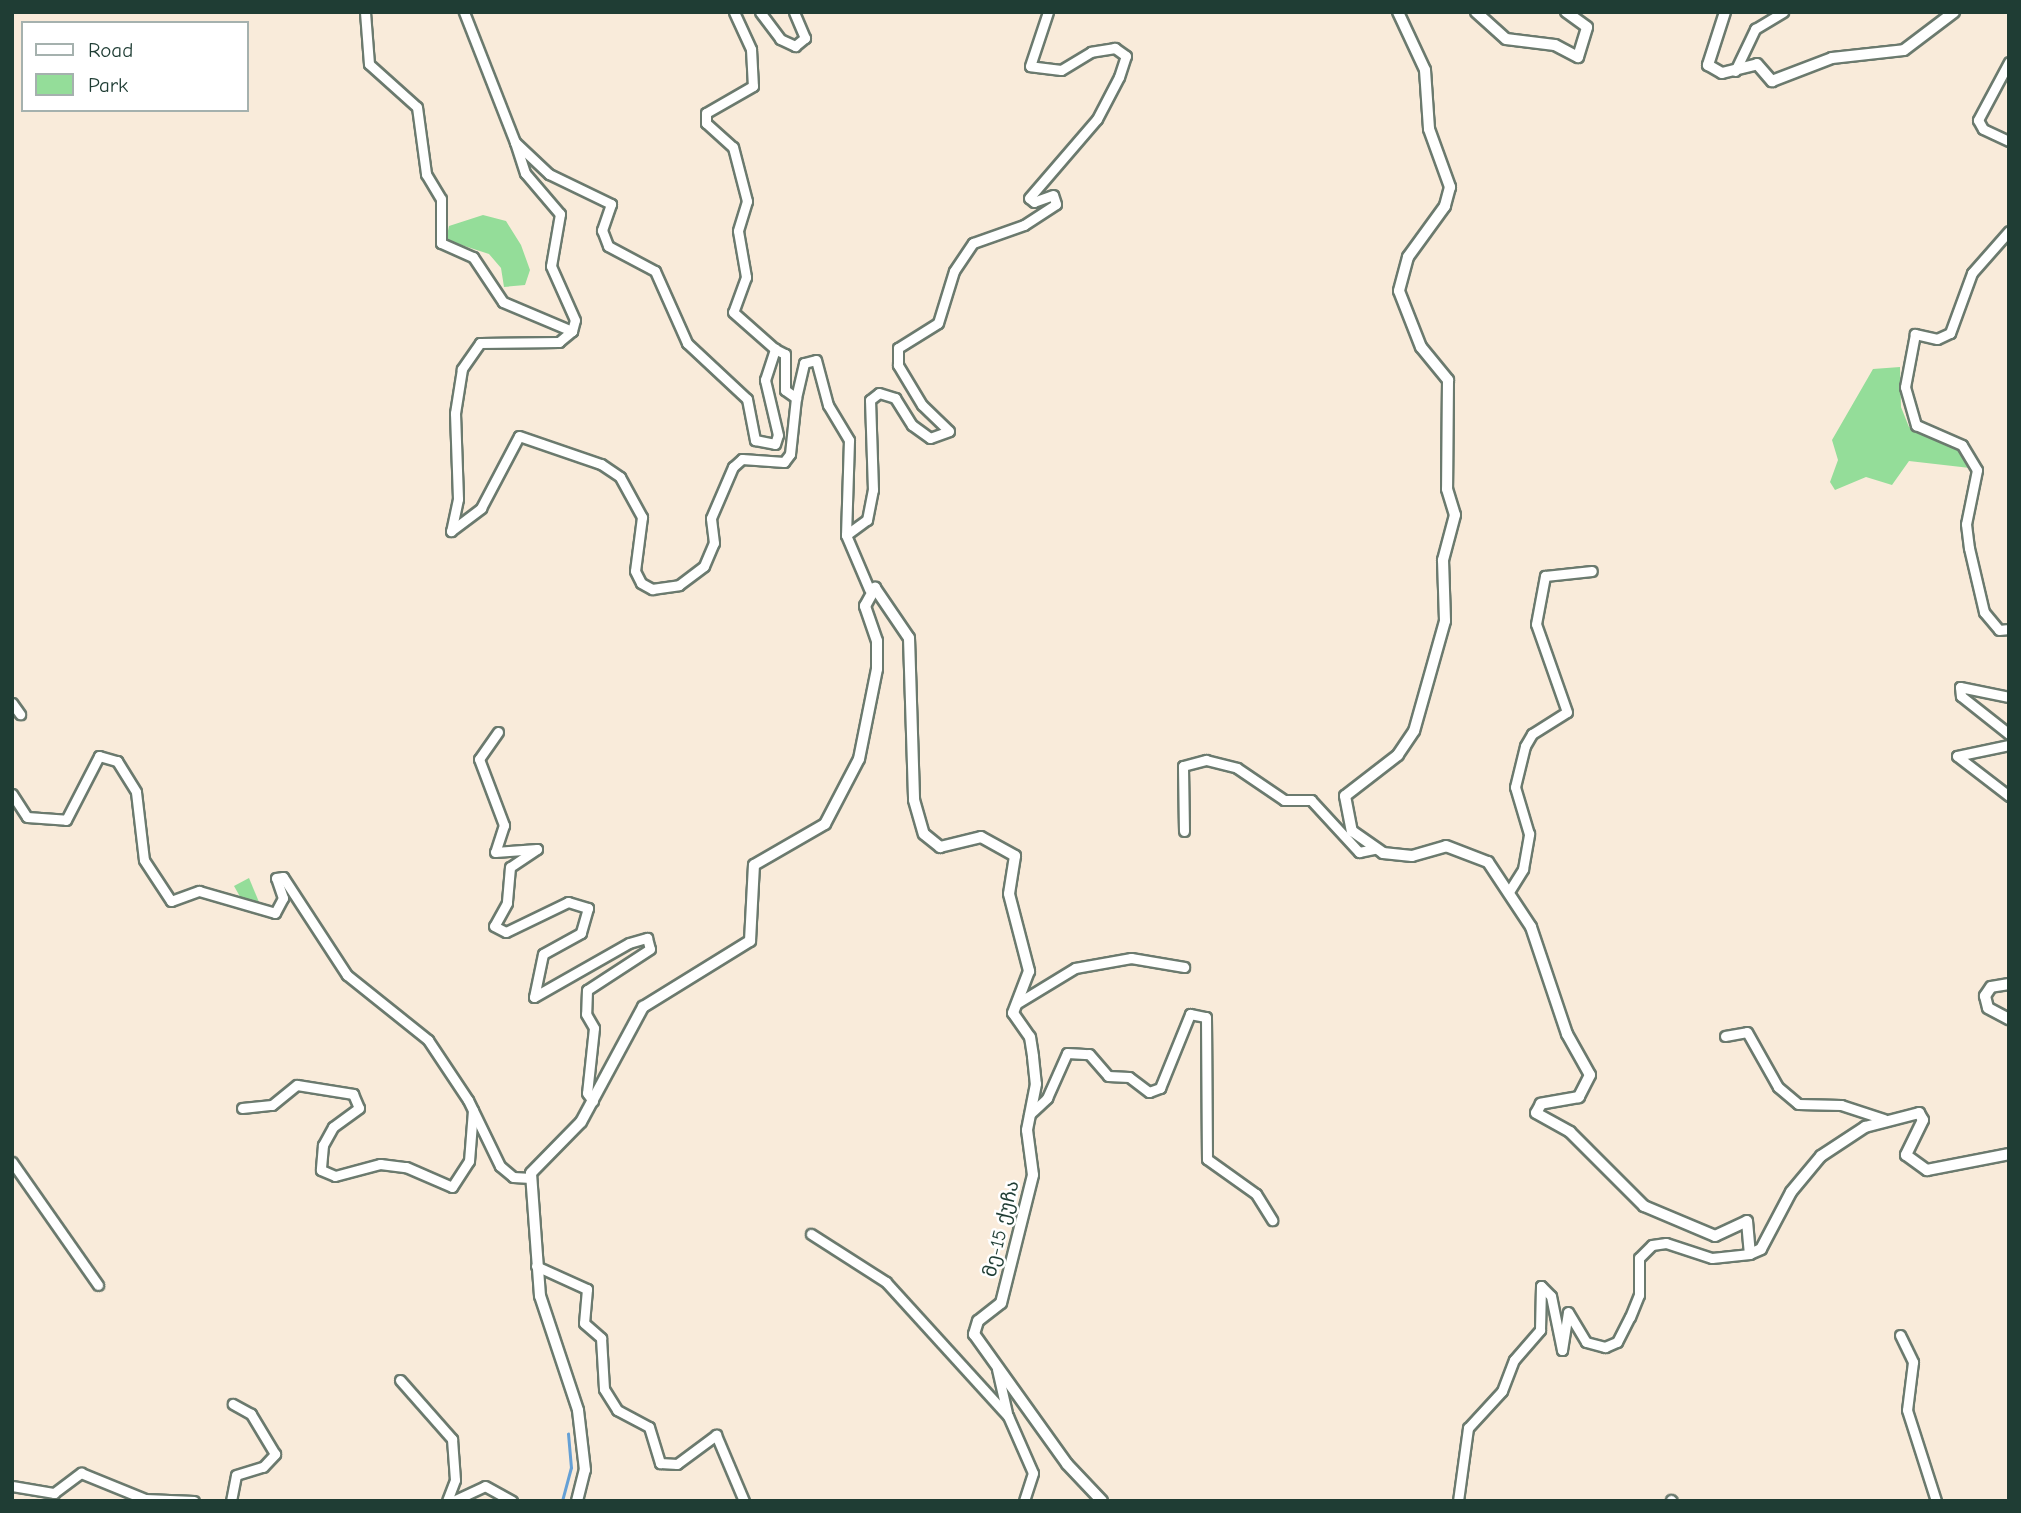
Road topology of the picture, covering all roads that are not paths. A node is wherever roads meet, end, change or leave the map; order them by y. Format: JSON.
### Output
{"nodes":[{"id":1,"x":365,"y":12,"type":"edge"},
{"id":2,"x":464,"y":12,"type":"edge"},
{"id":3,"x":734,"y":12,"type":"edge"},
{"id":4,"x":760,"y":12,"type":"edge"},
{"id":5,"x":794,"y":12,"type":"edge"},
{"id":6,"x":1048,"y":12,"type":"edge"},
{"id":7,"x":1398,"y":12,"type":"edge"},
{"id":8,"x":1476,"y":12,"type":"edge"},
{"id":9,"x":1566,"y":12,"type":"edge"},
{"id":10,"x":1725,"y":12,"type":"edge"},
{"id":11,"x":1783,"y":12,"type":"edge"},
{"id":12,"x":1954,"y":12,"type":"edge"},
{"id":13,"x":2009,"y":62,"type":"edge"},
{"id":14,"x":1735,"y":71,"type":"junction"},
{"id":15,"x":2009,"y":141,"type":"edge"},
{"id":16,"x":514,"y":142,"type":"junction"},
{"id":17,"x":2009,"y":231,"type":"edge"},
{"id":18,"x":572,"y":331,"type":"junction"},
{"id":19,"x":775,"y":349,"type":"junction"},
{"id":20,"x":796,"y":398,"type":"junction"},
{"id":21,"x":846,"y":535,"type":"junction"},
{"id":22,"x":1592,"y":571,"type":"dead end"},
{"id":23,"x":869,"y":589,"type":"junction"},
{"id":24,"x":2009,"y":629,"type":"edge"},
{"id":25,"x":2009,"y":697,"type":"edge"},
{"id":26,"x":12,"y":703,"type":"edge"},
{"id":27,"x":20,"y":714,"type":"dead end"},
{"id":28,"x":498,"y":732,"type":"dead end"},
{"id":29,"x":2009,"y":734,"type":"edge"},
{"id":30,"x":2009,"y":745,"type":"edge"},
{"id":31,"x":12,"y":794,"type":"edge"},
{"id":32,"x":2009,"y":796,"type":"edge"},
{"id":33,"x":1184,"y":831,"type":"dead end"},
{"id":34,"x":1375,"y":849,"type":"junction"},
{"id":35,"x":1510,"y":890,"type":"junction"},
{"id":36,"x":1184,"y":967,"type":"dead end"},
{"id":37,"x":2009,"y":984,"type":"edge"},
{"id":38,"x":1014,"y":1005,"type":"junction"},
{"id":39,"x":2009,"y":1019,"type":"edge"},
{"id":40,"x":1725,"y":1036,"type":"dead end"},
{"id":41,"x":593,"y":1101,"type":"junction"},
{"id":42,"x":242,"y":1108,"type":"dead end"},
{"id":43,"x":474,"y":1109,"type":"junction"},
{"id":44,"x":1029,"y":1115,"type":"junction"},
{"id":45,"x":1884,"y":1119,"type":"junction"},
{"id":46,"x":2009,"y":1154,"type":"edge"},
{"id":47,"x":12,"y":1161,"type":"edge"},
{"id":48,"x":531,"y":1178,"type":"junction"},
{"id":49,"x":1272,"y":1220,"type":"dead end"},
{"id":50,"x":811,"y":1234,"type":"dead end"},
{"id":51,"x":1751,"y":1254,"type":"junction"},
{"id":52,"x":536,"y":1266,"type":"junction"},
{"id":53,"x":98,"y":1285,"type":"dead end"},
{"id":54,"x":1900,"y":1335,"type":"dead end"},
{"id":55,"x":994,"y":1360,"type":"junction"},
{"id":56,"x":400,"y":1380,"type":"dead end"},
{"id":57,"x":233,"y":1404,"type":"dead end"},
{"id":58,"x":1008,"y":1416,"type":"junction"},
{"id":59,"x":12,"y":1486,"type":"edge"},
{"id":60,"x":194,"y":1501,"type":"edge"},
{"id":61,"x":231,"y":1501,"type":"edge"},
{"id":62,"x":447,"y":1501,"type":"edge"},
{"id":63,"x":453,"y":1501,"type":"edge"},
{"id":64,"x":512,"y":1501,"type":"edge"},
{"id":65,"x":577,"y":1501,"type":"edge"},
{"id":66,"x":744,"y":1501,"type":"edge"},
{"id":67,"x":1024,"y":1501,"type":"edge"},
{"id":68,"x":1102,"y":1501,"type":"edge"},
{"id":69,"x":1458,"y":1501,"type":"edge"},
{"id":70,"x":1936,"y":1501,"type":"edge"}],
"edges":[{"from":1,"to":18,"type":"street"},
{"from":2,"to":16,"type":"street"},
{"from":3,"to":19,"type":"street"},
{"from":4,"to":5,"type":"street"},
{"from":6,"to":21,"type":"street"},
{"from":7,"to":34,"type":"street"},
{"from":8,"to":9,"type":"street"},
{"from":10,"to":14,"type":"street"},
{"from":11,"to":14,"type":"street"},
{"from":12,"to":14,"type":"street"},
{"from":13,"to":15,"type":"street"},
{"from":16,"to":18,"type":"street"},
{"from":16,"to":19,"type":"street"},
{"from":17,"to":24,"type":"street"},
{"from":18,"to":20,"type":"street"},
{"from":19,"to":20,"type":"street"},
{"from":20,"to":21,"type":"street"},
{"from":21,"to":23,"type":"street"},
{"from":22,"to":35,"type":"street"},
{"from":23,"to":38,"type":"street"},
{"from":23,"to":41,"type":"street"},
{"from":25,"to":29,"type":"street"},
{"from":26,"to":27,"type":"street"},
{"from":28,"to":41,"type":"street"},
{"from":30,"to":32,"type":"street"},
{"from":31,"to":43,"type":"street"},
{"from":33,"to":34,"type":"street"},
{"from":34,"to":35,"type":"street"},
{"from":35,"to":51,"type":"street"},
{"from":36,"to":38,"type":"street"},
{"from":37,"to":39,"type":"street"},
{"from":38,"to":44,"type":"street","name":"მე-15 ქუჩა"},
{"from":40,"to":45,"type":"street"},
{"from":41,"to":48,"type":"street"},
{"from":42,"to":43,"type":"street"},
{"from":43,"to":48,"type":"street"},
{"from":44,"to":49,"type":"street"},
{"from":44,"to":55,"type":"street","name":"მე-15 ქუჩა"},
{"from":45,"to":46,"type":"street"},
{"from":45,"to":51,"type":"street"},
{"from":47,"to":53,"type":"street"},
{"from":48,"to":52,"type":"street"},
{"from":50,"to":58,"type":"street"},
{"from":51,"to":69,"type":"street"},
{"from":52,"to":65,"type":"street"},
{"from":52,"to":66,"type":"street"},
{"from":54,"to":70,"type":"street"},
{"from":55,"to":58,"type":"street"},
{"from":55,"to":68,"type":"street","name":"მე-15 ქუჩა"},
{"from":56,"to":62,"type":"street"},
{"from":57,"to":61,"type":"street"},
{"from":58,"to":67,"type":"street"},
{"from":59,"to":60,"type":"street"},
{"from":63,"to":64,"type":"street"}]}
